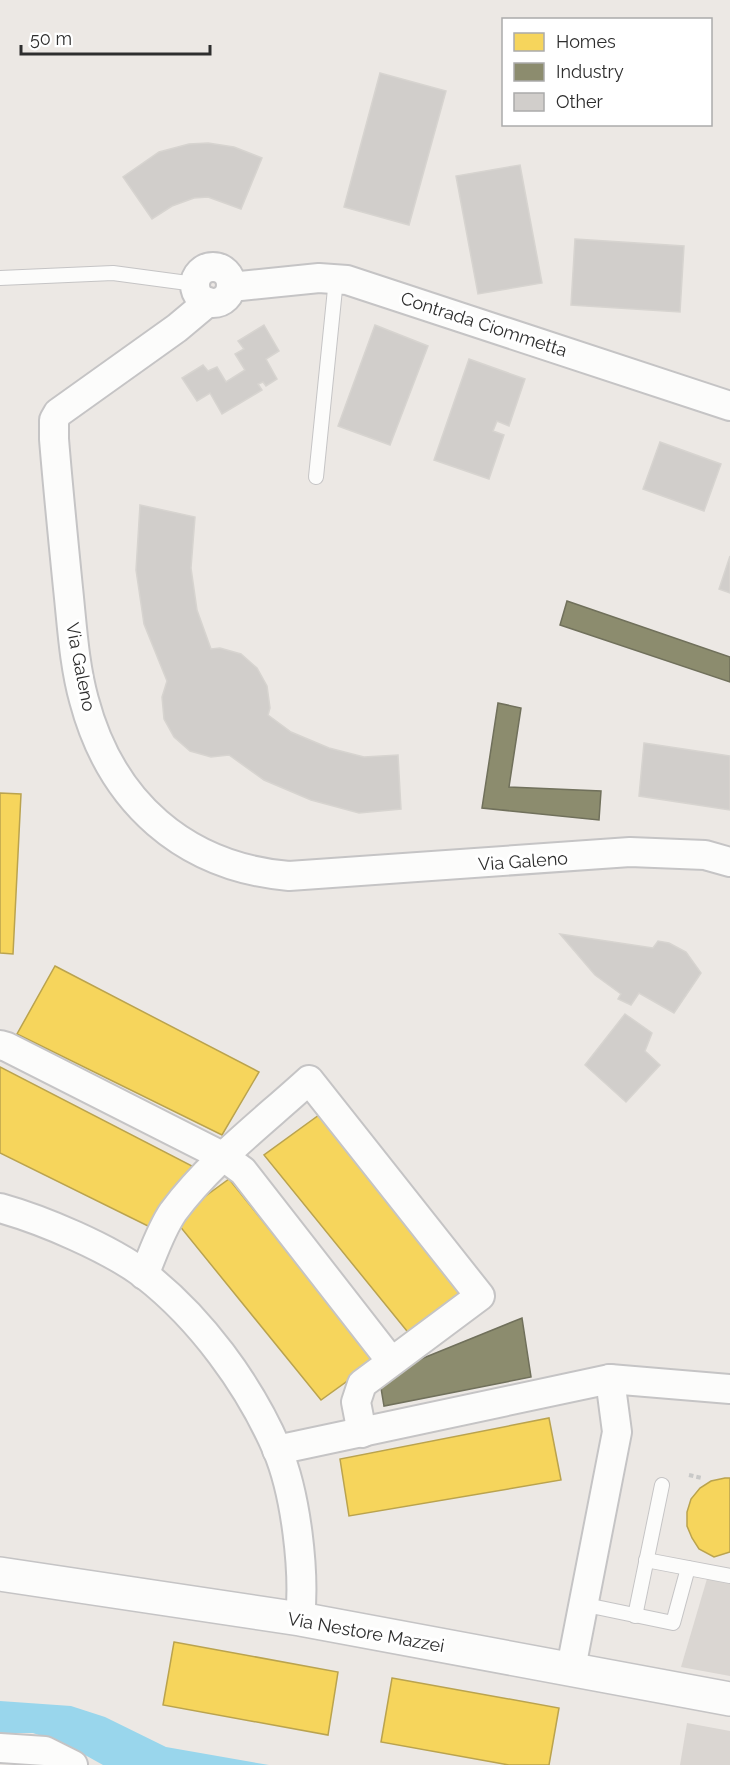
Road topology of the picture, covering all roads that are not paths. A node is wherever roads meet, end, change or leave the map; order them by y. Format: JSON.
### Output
{"nodes":[{"id":1,"x":0,"y":278,"type":"edge"},
{"id":2,"x":336,"y":279,"type":"junction"},
{"id":3,"x":201,"y":293,"type":"junction"},
{"id":4,"x":730,"y":406,"type":"edge"},
{"id":5,"x":316,"y":477,"type":"dead end"},
{"id":6,"x":730,"y":862,"type":"edge"},
{"id":7,"x":0,"y":1046,"type":"edge"},
{"id":8,"x":224,"y":1157,"type":"junction"},
{"id":9,"x":0,"y":1208,"type":"edge"},
{"id":10,"x":144,"y":1275,"type":"junction"},
{"id":11,"x":391,"y":1361,"type":"junction"},
{"id":12,"x":610,"y":1379,"type":"junction"},
{"id":13,"x":730,"y":1389,"type":"edge"},
{"id":14,"x":362,"y":1433,"type":"junction"},
{"id":15,"x":278,"y":1450,"type":"junction"},
{"id":16,"x":662,"y":1485,"type":"dead end"},
{"id":17,"x":646,"y":1560,"type":"junction"},
{"id":18,"x":688,"y":1568,"type":"junction"},
{"id":19,"x":0,"y":1574,"type":"edge"},
{"id":20,"x":730,"y":1576,"type":"edge"},
{"id":21,"x":591,"y":1606,"type":"dead end"},
{"id":22,"x":635,"y":1616,"type":"junction"},
{"id":23,"x":300,"y":1619,"type":"junction"},
{"id":24,"x":571,"y":1668,"type":"junction"},
{"id":25,"x":730,"y":1699,"type":"edge"},
{"id":26,"x":0,"y":1748,"type":"edge"},
{"id":27,"x":73,"y":1765,"type":"edge"}],
"edges":[{"from":1,"to":3,"type":"lane"},
{"from":2,"to":3,"type":"street","name":"Contrada Ciommetta"},
{"from":2,"to":4,"type":"street","name":"Contrada Ciommetta"},
{"from":2,"to":5,"type":"lane"},
{"from":3,"to":6,"type":"street","name":"Via Galeno"},
{"from":7,"to":8,"type":"street"},
{"from":8,"to":10,"type":"street"},
{"from":8,"to":11,"type":"street"},
{"from":8,"to":11,"type":"street"},
{"from":9,"to":10,"type":"street"},
{"from":10,"to":15,"type":"street"},
{"from":11,"to":14,"type":"street"},
{"from":12,"to":13,"type":"street"},
{"from":12,"to":14,"type":"street"},
{"from":12,"to":24,"type":"street"},
{"from":14,"to":15,"type":"street"},
{"from":15,"to":23,"type":"street"},
{"from":16,"to":17,"type":"lane"},
{"from":17,"to":18,"type":"lane"},
{"from":17,"to":22,"type":"lane"},
{"from":18,"to":20,"type":"lane"},
{"from":18,"to":22,"type":"lane"},
{"from":19,"to":23,"type":"street","name":"Via Nestore Mazzei"},
{"from":21,"to":22,"type":"lane"},
{"from":23,"to":24,"type":"street","name":"Via Nestore Mazzei"},
{"from":24,"to":25,"type":"street","name":"Via Nestore Mazzei"},
{"from":26,"to":27,"type":"street"}]}
